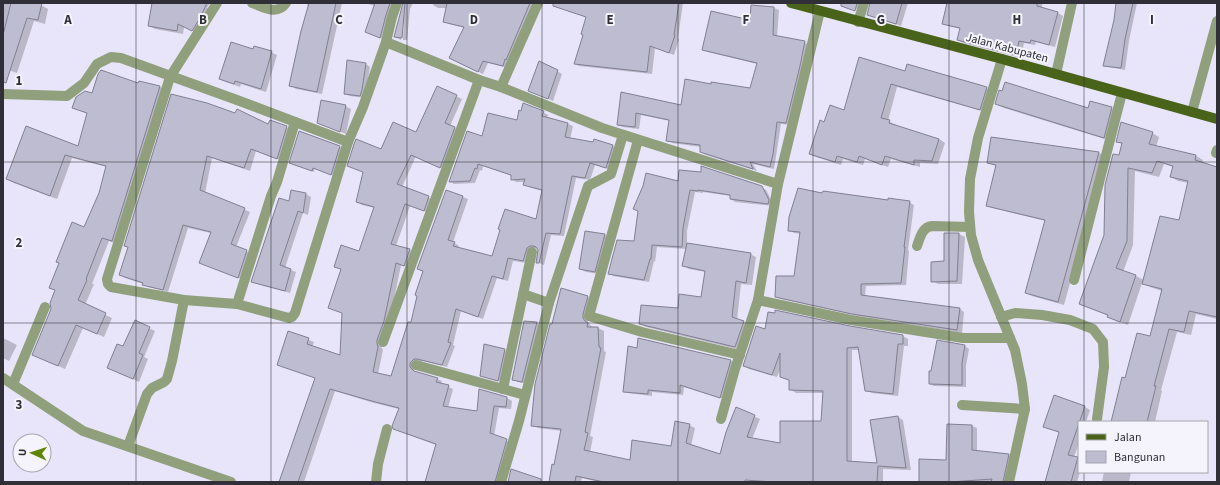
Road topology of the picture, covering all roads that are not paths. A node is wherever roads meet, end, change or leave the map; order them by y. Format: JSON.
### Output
{"nodes":[{"id":1,"x":217,"y":3,"type":"edge"},
{"id":2,"x":252,"y":3,"type":"edge"},
{"id":3,"x":286,"y":3,"type":"edge"},
{"id":4,"x":397,"y":3,"type":"edge"},
{"id":5,"x":538,"y":3,"type":"edge"},
{"id":6,"x":791,"y":3,"type":"edge"},
{"id":7,"x":864,"y":3,"type":"edge"},
{"id":8,"x":1072,"y":3,"type":"edge"},
{"id":9,"x":820,"y":11,"type":"junction"},
{"id":10,"x":1217,"y":20,"type":"edge"},
{"id":11,"x":858,"y":22,"type":"junction"},
{"id":12,"x":386,"y":42,"type":"junction"},
{"id":13,"x":1002,"y":59,"type":"junction"},
{"id":14,"x":1056,"y":74,"type":"junction"},
{"id":15,"x":170,"y":77,"type":"junction"},
{"id":16,"x":479,"y":80,"type":"junction"},
{"id":17,"x":501,"y":87,"type":"junction"},
{"id":18,"x":1122,"y":93,"type":"junction"},
{"id":19,"x":3,"y":94,"type":"edge"},
{"id":20,"x":1192,"y":112,"type":"junction"},
{"id":21,"x":1217,"y":119,"type":"edge"},
{"id":22,"x":294,"y":122,"type":"junction"},
{"id":23,"x":623,"y":135,"type":"junction"},
{"id":24,"x":638,"y":140,"type":"junction"},
{"id":25,"x":348,"y":142,"type":"junction"},
{"id":26,"x":778,"y":184,"type":"junction"},
{"id":27,"x":970,"y":227,"type":"junction"},
{"id":28,"x":917,"y":246,"type":"dead end"},
{"id":29,"x":532,"y":252,"type":"dead end"},
{"id":30,"x":1074,"y":280,"type":"dead end"},
{"id":31,"x":523,"y":294,"type":"junction"},
{"id":32,"x":184,"y":300,"type":"junction"},
{"id":33,"x":758,"y":300,"type":"junction"},
{"id":34,"x":549,"y":303,"type":"junction"},
{"id":35,"x":237,"y":304,"type":"junction"},
{"id":36,"x":45,"y":307,"type":"dead end"},
{"id":37,"x":1001,"y":317,"type":"junction"},
{"id":38,"x":1010,"y":338,"type":"junction"},
{"id":39,"x":383,"y":342,"type":"dead end"},
{"id":40,"x":740,"y":355,"type":"junction"},
{"id":41,"x":416,"y":366,"type":"dead end"},
{"id":42,"x":3,"y":378,"type":"edge"},
{"id":43,"x":13,"y":384,"type":"junction"},
{"id":44,"x":503,"y":389,"type":"junction"},
{"id":45,"x":525,"y":395,"type":"junction"},
{"id":46,"x":962,"y":405,"type":"dead end"},
{"id":47,"x":1025,"y":409,"type":"junction"},
{"id":48,"x":721,"y":419,"type":"dead end"},
{"id":49,"x":1097,"y":419,"type":"dead end"},
{"id":50,"x":387,"y":429,"type":"dead end"},
{"id":51,"x":128,"y":446,"type":"junction"},
{"id":52,"x":230,"y":482,"type":"edge"},
{"id":53,"x":376,"y":482,"type":"edge"},
{"id":54,"x":501,"y":482,"type":"edge"},
{"id":55,"x":1009,"y":482,"type":"edge"}],
"edges":[{"from":1,"to":15,"type":"street"},
{"from":2,"to":3,"type":"street"},
{"from":4,"to":12,"type":"street"},
{"from":5,"to":17,"type":"street"},
{"from":6,"to":9,"type":"main road","name":"Jalan Kabupaten"},
{"from":7,"to":11,"type":"street"},
{"from":8,"to":14,"type":"street"},
{"from":9,"to":11,"type":"main road","name":"Jalan Kabupaten"},
{"from":9,"to":26,"type":"street"},
{"from":10,"to":20,"type":"street"},
{"from":11,"to":13,"type":"main road","name":"Jalan Kabupaten"},
{"from":12,"to":16,"type":"street"},
{"from":12,"to":25,"type":"street"},
{"from":13,"to":14,"type":"main road","name":"Jalan Kabupaten"},
{"from":13,"to":27,"type":"street"},
{"from":14,"to":18,"type":"main road","name":"Jalan Kabupaten"},
{"from":15,"to":19,"type":"street"},
{"from":15,"to":22,"type":"street"},
{"from":15,"to":32,"type":"street"},
{"from":16,"to":17,"type":"street"},
{"from":16,"to":39,"type":"street"},
{"from":17,"to":23,"type":"street"},
{"from":18,"to":20,"type":"main road","name":"Jalan Kabupaten"},
{"from":18,"to":30,"type":"street"},
{"from":20,"to":21,"type":"main road","name":"Jalan Kabupaten"},
{"from":22,"to":25,"type":"street"},
{"from":22,"to":35,"type":"street"},
{"from":23,"to":24,"type":"street"},
{"from":23,"to":34,"type":"street"},
{"from":24,"to":26,"type":"street"},
{"from":24,"to":40,"type":"street"},
{"from":25,"to":35,"type":"street"},
{"from":26,"to":33,"type":"street"},
{"from":27,"to":28,"type":"street"},
{"from":27,"to":37,"type":"street"},
{"from":29,"to":31,"type":"street"},
{"from":31,"to":34,"type":"street"},
{"from":31,"to":44,"type":"street"},
{"from":32,"to":35,"type":"street"},
{"from":32,"to":51,"type":"street"},
{"from":33,"to":38,"type":"street"},
{"from":33,"to":40,"type":"street"},
{"from":34,"to":45,"type":"street"},
{"from":36,"to":43,"type":"street"},
{"from":37,"to":38,"type":"street"},
{"from":37,"to":49,"type":"street"},
{"from":38,"to":47,"type":"street"},
{"from":40,"to":48,"type":"street"},
{"from":41,"to":44,"type":"street"},
{"from":42,"to":43,"type":"street"},
{"from":43,"to":51,"type":"street"},
{"from":44,"to":45,"type":"street"},
{"from":45,"to":54,"type":"street"},
{"from":46,"to":47,"type":"street"},
{"from":47,"to":55,"type":"street"},
{"from":50,"to":53,"type":"street"},
{"from":51,"to":52,"type":"street"}]}
